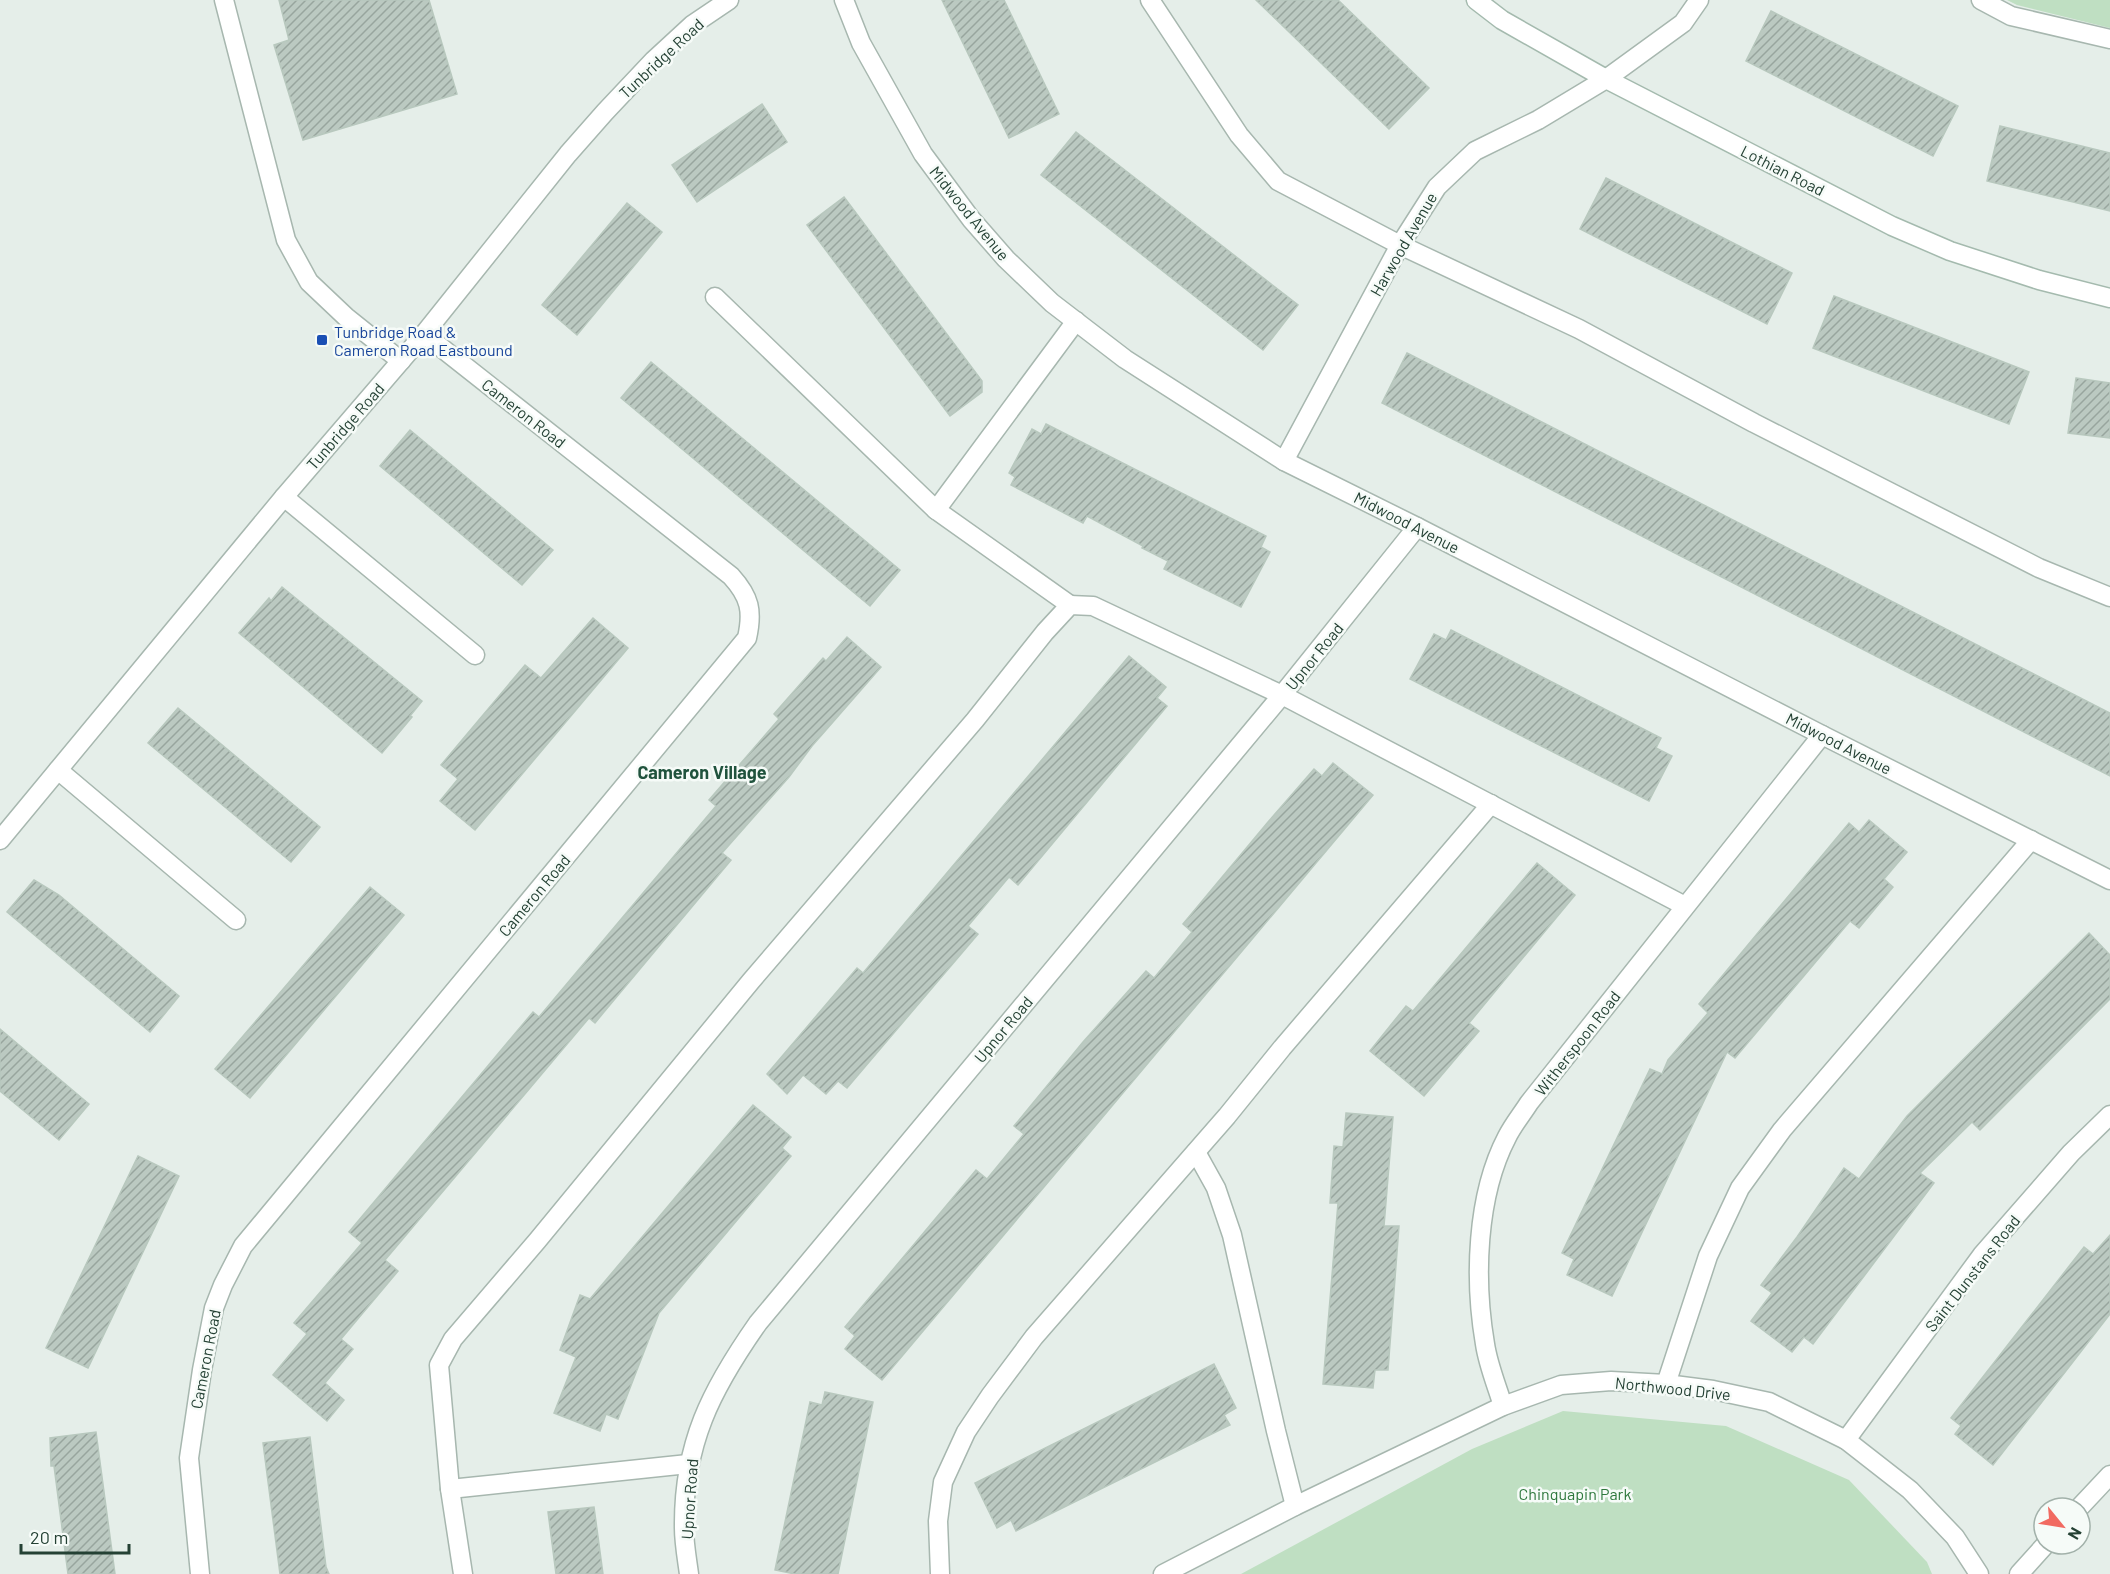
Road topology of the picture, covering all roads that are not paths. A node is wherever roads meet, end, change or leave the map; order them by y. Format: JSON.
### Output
{"nodes":[{"id":1,"x":224,"y":0,"type":"edge"},
{"id":2,"x":729,"y":0,"type":"edge"},
{"id":3,"x":844,"y":0,"type":"edge"},
{"id":4,"x":1150,"y":0,"type":"edge"},
{"id":5,"x":1476,"y":0,"type":"edge"},
{"id":6,"x":1699,"y":0,"type":"edge"},
{"id":7,"x":1981,"y":0,"type":"edge"},
{"id":8,"x":2110,"y":39,"type":"edge"},
{"id":9,"x":1606,"y":79,"type":"junction"},
{"id":10,"x":1400,"y":245,"type":"junction"},
{"id":11,"x":715,"y":297,"type":"dead end"},
{"id":12,"x":2110,"y":298,"type":"edge"},
{"id":13,"x":1076,"y":321,"type":"junction"},
{"id":14,"x":424,"y":334,"type":"junction"},
{"id":15,"x":401,"y":361,"type":"junction"},
{"id":16,"x":1284,"y":461,"type":"junction"},
{"id":17,"x":284,"y":497,"type":"junction"},
{"id":18,"x":936,"y":510,"type":"junction"},
{"id":19,"x":1417,"y":526,"type":"junction"},
{"id":20,"x":2110,"y":597,"type":"edge"},
{"id":21,"x":1070,"y":605,"type":"junction"},
{"id":22,"x":475,"y":655,"type":"dead end"},
{"id":23,"x":1282,"y":695,"type":"junction"},
{"id":24,"x":1822,"y":735,"type":"junction"},
{"id":25,"x":58,"y":770,"type":"junction"},
{"id":26,"x":1491,"y":804,"type":"junction"},
{"id":27,"x":0,"y":840,"type":"edge"},
{"id":28,"x":2031,"y":840,"type":"junction"},
{"id":29,"x":2110,"y":880,"type":"edge"},
{"id":30,"x":1685,"y":906,"type":"junction"},
{"id":31,"x":236,"y":920,"type":"dead end"},
{"id":32,"x":2110,"y":1115,"type":"edge"},
{"id":33,"x":1196,"y":1152,"type":"junction"},
{"id":34,"x":1666,"y":1384,"type":"junction"},
{"id":35,"x":1503,"y":1406,"type":"junction"},
{"id":36,"x":1846,"y":1440,"type":"junction"},
{"id":37,"x":688,"y":1464,"type":"junction"},
{"id":38,"x":2110,"y":1475,"type":"edge"},
{"id":39,"x":450,"y":1489,"type":"junction"},
{"id":40,"x":2090,"y":1496,"type":"edge"},
{"id":41,"x":1295,"y":1506,"type":"junction"},
{"id":42,"x":2035,"y":1556,"type":"edge"},
{"id":43,"x":200,"y":1574,"type":"edge"},
{"id":44,"x":463,"y":1574,"type":"edge"},
{"id":45,"x":689,"y":1574,"type":"edge"},
{"id":46,"x":940,"y":1574,"type":"edge"},
{"id":47,"x":1163,"y":1574,"type":"edge"},
{"id":48,"x":1979,"y":1574,"type":"edge"},
{"id":49,"x":2019,"y":1574,"type":"edge"}],
"edges":[{"from":1,"to":15,"type":"street"},
{"from":2,"to":14,"type":"street","name":"Tunbridge Road"},
{"from":3,"to":13,"type":"street","name":"Midwood Avenue"},
{"from":4,"to":10,"type":"street"},
{"from":5,"to":9,"type":"street","name":"Lothian Road"},
{"from":6,"to":9,"type":"street","name":"Harwood Avenue"},
{"from":7,"to":8,"type":"street"},
{"from":9,"to":10,"type":"street","name":"Harwood Avenue"},
{"from":9,"to":12,"type":"street","name":"Lothian Road"},
{"from":10,"to":16,"type":"street","name":"Harwood Avenue"},
{"from":10,"to":20,"type":"street"},
{"from":11,"to":18,"type":"street"},
{"from":13,"to":16,"type":"street","name":"Midwood Avenue"},
{"from":13,"to":18,"type":"street"},
{"from":14,"to":15,"type":"street","name":"Tunbridge Road"},
{"from":14,"to":43,"type":"street","name":"Cameron Road"},
{"from":15,"to":17,"type":"street","name":"Tunbridge Road"},
{"from":16,"to":19,"type":"street","name":"Midwood Avenue"},
{"from":17,"to":22,"type":"street"},
{"from":17,"to":25,"type":"street","name":"Tunbridge Road"},
{"from":18,"to":21,"type":"street"},
{"from":19,"to":23,"type":"street","name":"Upnor Road"},
{"from":19,"to":24,"type":"street","name":"Midwood Avenue"},
{"from":21,"to":23,"type":"street"},
{"from":21,"to":39,"type":"street"},
{"from":23,"to":26,"type":"street"},
{"from":23,"to":37,"type":"street","name":"Upnor Road"},
{"from":24,"to":28,"type":"street","name":"Midwood Avenue"},
{"from":24,"to":30,"type":"street","name":"Witherspoon Road"},
{"from":25,"to":27,"type":"street","name":"Tunbridge Road"},
{"from":25,"to":31,"type":"street"},
{"from":26,"to":30,"type":"street"},
{"from":26,"to":33,"type":"street"},
{"from":28,"to":29,"type":"street","name":"Midwood Avenue"},
{"from":28,"to":34,"type":"street"},
{"from":30,"to":35,"type":"street","name":"Witherspoon Road"},
{"from":32,"to":36,"type":"street","name":"Saint Dunstans Road"},
{"from":33,"to":41,"type":"street"},
{"from":33,"to":46,"type":"street"},
{"from":34,"to":35,"type":"street","name":"Northwood Drive"},
{"from":34,"to":36,"type":"street","name":"Northwood Drive"},
{"from":35,"to":41,"type":"street","name":"Northwood Drive"},
{"from":36,"to":48,"type":"street","name":"Northwood Drive"},
{"from":37,"to":39,"type":"street"},
{"from":37,"to":45,"type":"street","name":"Upnor Road"},
{"from":38,"to":40,"type":"street"},
{"from":39,"to":44,"type":"street"},
{"from":41,"to":47,"type":"street","name":"Northwood Drive"},
{"from":42,"to":49,"type":"street"}]}
